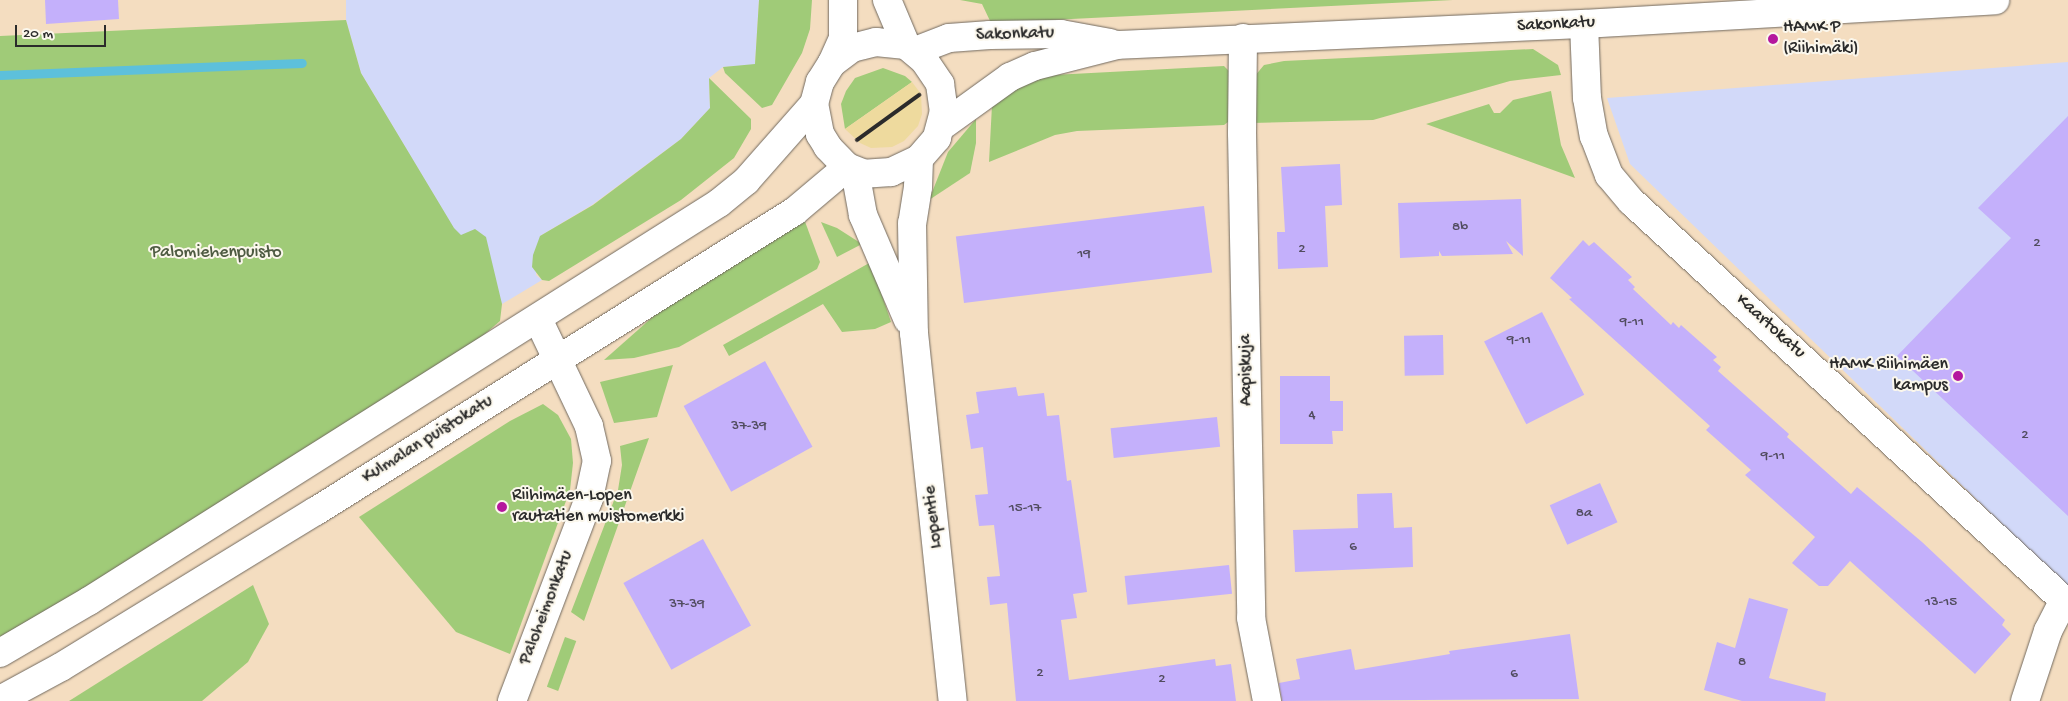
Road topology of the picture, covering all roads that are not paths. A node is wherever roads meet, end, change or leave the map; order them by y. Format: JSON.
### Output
{"nodes":[{"id":1,"x":843,"y":0,"type":"edge"},
{"id":2,"x":887,"y":0,"type":"edge"},
{"id":3,"x":1995,"y":0,"type":"edge"},
{"id":4,"x":1584,"y":24,"type":"junction"},
{"id":5,"x":1243,"y":38,"type":"junction"},
{"id":6,"x":1117,"y":45,"type":"junction"},
{"id":7,"x":910,"y":48,"type":"junction"},
{"id":8,"x":832,"y":63,"type":"junction"},
{"id":9,"x":814,"y":104,"type":"junction"},
{"id":10,"x":942,"y":126,"type":"junction"},
{"id":11,"x":919,"y":159,"type":"junction"},
{"id":12,"x":851,"y":169,"type":"junction"},
{"id":13,"x":538,"y":319,"type":"junction"},
{"id":14,"x":914,"y":333,"type":"junction"},
{"id":15,"x":558,"y":358,"type":"junction"},
{"id":16,"x":2066,"y":602,"type":"edge"},
{"id":17,"x":0,"y":653,"type":"edge"},
{"id":18,"x":0,"y":700,"type":"edge"},
{"id":19,"x":512,"y":701,"type":"edge"},
{"id":20,"x":953,"y":701,"type":"edge"},
{"id":21,"x":1267,"y":701,"type":"edge"},
{"id":22,"x":2025,"y":701,"type":"edge"}],
"edges":[{"from":1,"to":8,"type":"street"},
{"from":2,"to":7,"type":"street"},
{"from":3,"to":4,"type":"street","name":"Sakonkatu"},
{"from":4,"to":5,"type":"street","name":"Sakonkatu"},
{"from":4,"to":16,"type":"street","name":"Kaartokatu"},
{"from":5,"to":6,"type":"street","name":"Sakonkatu"},
{"from":5,"to":21,"type":"street","name":"Aapiskuja"},
{"from":6,"to":7,"type":"street","name":"Sakonkatu"},
{"from":6,"to":10,"type":"street","name":"Sakonkatu"},
{"from":7,"to":8,"type":"street"},
{"from":7,"to":10,"type":"street"},
{"from":8,"to":9,"type":"street"},
{"from":9,"to":12,"type":"street"},
{"from":9,"to":13,"type":"street"},
{"from":10,"to":11,"type":"street"},
{"from":11,"to":12,"type":"street"},
{"from":11,"to":14,"type":"street","name":"Lopentie"},
{"from":12,"to":14,"type":"street","name":"Lopentie"},
{"from":12,"to":15,"type":"street","name":"Kulmalan puistokatu"},
{"from":13,"to":15,"type":"street","name":"Paloheimonkatu"},
{"from":13,"to":17,"type":"street"},
{"from":14,"to":20,"type":"street","name":"Lopentie"},
{"from":15,"to":18,"type":"street","name":"Kulmalan puistokatu"},
{"from":15,"to":19,"type":"street","name":"Paloheimonkatu"},
{"from":16,"to":22,"type":"street"}]}
